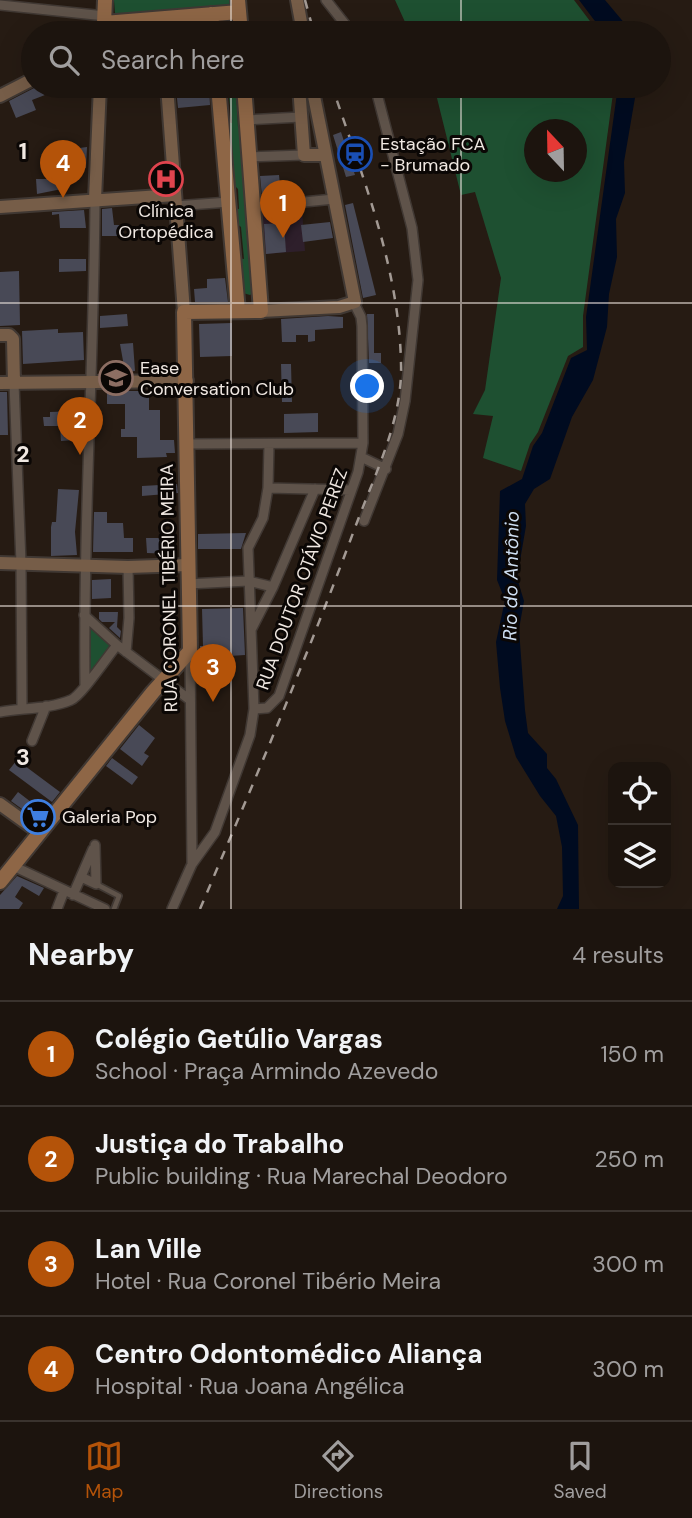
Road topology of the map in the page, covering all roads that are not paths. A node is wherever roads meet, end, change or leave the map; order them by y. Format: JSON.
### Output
{"nodes":[{"id":1,"x":105,"y":0,"type":"edge"},
{"id":2,"x":326,"y":0,"type":"edge"},
{"id":3,"x":297,"y":3,"type":"edge"},
{"id":4,"x":0,"y":5,"type":"edge"},
{"id":5,"x":46,"y":5,"type":"edge"},
{"id":6,"x":239,"y":6,"type":"edge"},
{"id":7,"x":211,"y":14,"type":"junction"},
{"id":8,"x":161,"y":18,"type":"junction"},
{"id":9,"x":95,"y":21,"type":"edge"},
{"id":10,"x":104,"y":21,"type":"edge"},
{"id":11,"x":132,"y":21,"type":"edge"},
{"id":12,"x":161,"y":21,"type":"edge"},
{"id":13,"x":212,"y":21,"type":"edge"},
{"id":14,"x":297,"y":21,"type":"edge"},
{"id":15,"x":301,"y":21,"type":"edge"},
{"id":16,"x":343,"y":21,"type":"edge"},
{"id":17,"x":21,"y":85,"type":"edge"},
{"id":18,"x":0,"y":96,"type":"edge"},
{"id":19,"x":99,"y":98,"type":"edge"},
{"id":20,"x":168,"y":98,"type":"edge"},
{"id":21,"x":219,"y":98,"type":"edge"},
{"id":22,"x":245,"y":98,"type":"edge"},
{"id":23,"x":300,"y":98,"type":"edge"},
{"id":24,"x":314,"y":98,"type":"edge"},
{"id":25,"x":378,"y":98,"type":"edge"},
{"id":26,"x":301,"y":117,"type":"junction"},
{"id":27,"x":247,"y":120,"type":"junction"},
{"id":28,"x":304,"y":155,"type":"junction"},
{"id":29,"x":325,"y":155,"type":"junction"},
{"id":30,"x":250,"y":157,"type":"junction"},
{"id":31,"x":95,"y":199,"type":"junction"},
{"id":32,"x":175,"y":200,"type":"junction"},
{"id":33,"x":334,"y":200,"type":"junction"},
{"id":34,"x":229,"y":202,"type":"junction"},
{"id":35,"x":0,"y":207,"type":"edge"},
{"id":36,"x":253,"y":207,"type":"junction"},
{"id":37,"x":354,"y":303,"type":"junction"},
{"id":38,"x":238,"y":311,"type":"junction"},
{"id":39,"x":261,"y":311,"type":"junction"},
{"id":40,"x":184,"y":312,"type":"junction"},
{"id":41,"x":0,"y":335,"type":"edge"},
{"id":42,"x":187,"y":381,"type":"junction"},
{"id":43,"x":0,"y":383,"type":"edge"},
{"id":44,"x":15,"y":383,"type":"junction"},
{"id":45,"x":92,"y":383,"type":"junction"},
{"id":46,"x":363,"y":443,"type":"junction"},
{"id":47,"x":187,"y":444,"type":"junction"},
{"id":48,"x":270,"y":444,"type":"junction"},
{"id":49,"x":361,"y":457,"type":"junction"},
{"id":50,"x":386,"y":469,"type":"junction"},
{"id":51,"x":268,"y":488,"type":"junction"},
{"id":52,"x":315,"y":489,"type":"junction"},
{"id":53,"x":351,"y":490,"type":"junction"},
{"id":54,"x":364,"y":521,"type":"dead end"},
{"id":55,"x":0,"y":563,"type":"edge"},
{"id":56,"x":21,"y":563,"type":"junction"},
{"id":57,"x":85,"y":565,"type":"junction"},
{"id":58,"x":188,"y":565,"type":"junction"},
{"id":59,"x":128,"y":567,"type":"junction"},
{"id":60,"x":248,"y":581,"type":"junction"},
{"id":61,"x":188,"y":584,"type":"junction"},
{"id":62,"x":273,"y":587,"type":"junction"},
{"id":63,"x":84,"y":615,"type":"junction"},
{"id":64,"x":251,"y":629,"type":"junction"},
{"id":65,"x":117,"y":645,"type":"junction"},
{"id":66,"x":190,"y":650,"type":"junction"},
{"id":67,"x":126,"y":652,"type":"junction"},
{"id":68,"x":163,"y":680,"type":"junction"},
{"id":69,"x":85,"y":685,"type":"junction"},
{"id":70,"x":190,"y":700,"type":"junction"},
{"id":71,"x":46,"y":706,"type":"junction"},
{"id":72,"x":22,"y":708,"type":"junction"},
{"id":73,"x":254,"y":709,"type":"junction"},
{"id":74,"x":0,"y":712,"type":"edge"},
{"id":75,"x":32,"y":741,"type":"dead end"},
{"id":76,"x":0,"y":804,"type":"edge"},
{"id":77,"x":40,"y":833,"type":"junction"},
{"id":78,"x":192,"y":864,"type":"junction"},
{"id":79,"x":12,"y":866,"type":"junction"},
{"id":80,"x":81,"y":877,"type":"junction"},
{"id":81,"x":0,"y":882,"type":"edge"},
{"id":82,"x":96,"y":884,"type":"junction"},
{"id":83,"x":68,"y":893,"type":"junction"},
{"id":84,"x":57,"y":909,"type":"edge"},
{"id":85,"x":105,"y":909,"type":"edge"},
{"id":86,"x":114,"y":909,"type":"edge"},
{"id":87,"x":172,"y":909,"type":"edge"}],
"edges":[{"from":1,"to":10,"type":"main road"},
{"from":2,"to":16,"type":"street"},
{"from":3,"to":14,"type":"main road"},
{"from":3,"to":15,"type":"main road"},
{"from":4,"to":5,"type":"street"},
{"from":5,"to":9,"type":"street"},
{"from":6,"to":7,"type":"main road"},
{"from":7,"to":8,"type":"main road"},
{"from":7,"to":13,"type":"main road"},
{"from":8,"to":11,"type":"main road"},
{"from":8,"to":12,"type":"main road"},
{"from":17,"to":18,"type":"main road"},
{"from":19,"to":31,"type":"main road"},
{"from":20,"to":32,"type":"main road"},
{"from":21,"to":34,"type":"main road"},
{"from":22,"to":27,"type":"main road"},
{"from":23,"to":26,"type":"main road"},
{"from":24,"to":29,"type":"main road"},
{"from":25,"to":50,"type":"street"},
{"from":26,"to":27,"type":"street"},
{"from":26,"to":28,"type":"main road"},
{"from":27,"to":30,"type":"main road"},
{"from":28,"to":29,"type":"main road"},
{"from":28,"to":30,"type":"street"},
{"from":29,"to":33,"type":"main road"},
{"from":30,"to":36,"type":"main road"},
{"from":31,"to":32,"type":"main road"},
{"from":31,"to":35,"type":"main road"},
{"from":31,"to":45,"type":"street"},
{"from":32,"to":34,"type":"street"},
{"from":32,"to":40,"type":"main road"},
{"from":33,"to":36,"type":"street"},
{"from":33,"to":37,"type":"main road"},
{"from":34,"to":38,"type":"main road"},
{"from":36,"to":39,"type":"main road"},
{"from":37,"to":39,"type":"main road"},
{"from":37,"to":46,"type":"street","name":"RUA DOUTOR OTÁVIO PEREZ"},
{"from":38,"to":39,"type":"main road"},
{"from":38,"to":40,"type":"main road"},
{"from":40,"to":42,"type":"main road","name":"RUA CORONEL TIBÉRIO MEIRA"},
{"from":41,"to":44,"type":"main road"},
{"from":42,"to":45,"type":"main road"},
{"from":42,"to":47,"type":"main road","name":"RUA CORONEL TIBÉRIO MEIRA"},
{"from":43,"to":44,"type":"main road"},
{"from":44,"to":45,"type":"main road"},
{"from":44,"to":56,"type":"street"},
{"from":45,"to":57,"type":"street"},
{"from":46,"to":48,"type":"street"},
{"from":46,"to":49,"type":"street","name":"RUA DOUTOR OTÁVIO PEREZ"},
{"from":47,"to":48,"type":"street"},
{"from":47,"to":58,"type":"main road","name":"RUA CORONEL TIBÉRIO MEIRA"},
{"from":48,"to":51,"type":"street"},
{"from":49,"to":50,"type":"street"},
{"from":49,"to":53,"type":"street","name":"RUA DOUTOR OTÁVIO PEREZ"},
{"from":50,"to":54,"type":"street"},
{"from":51,"to":52,"type":"street"},
{"from":51,"to":60,"type":"street"},
{"from":52,"to":53,"type":"street"},
{"from":52,"to":62,"type":"street"},
{"from":53,"to":73,"type":"street","name":"RUA DOUTOR OTÁVIO PEREZ"},
{"from":55,"to":56,"type":"main road"},
{"from":56,"to":57,"type":"main road"},
{"from":56,"to":72,"type":"street"},
{"from":57,"to":59,"type":"main road"},
{"from":57,"to":63,"type":"street"},
{"from":58,"to":59,"type":"main road"},
{"from":58,"to":61,"type":"main road","name":"RUA CORONEL TIBÉRIO MEIRA"},
{"from":59,"to":67,"type":"street"},
{"from":60,"to":61,"type":"street"},
{"from":60,"to":62,"type":"street"},
{"from":60,"to":64,"type":"street"},
{"from":61,"to":66,"type":"main road","name":"RUA CORONEL TIBÉRIO MEIRA"},
{"from":62,"to":64,"type":"street"},
{"from":63,"to":65,"type":"street"},
{"from":63,"to":69,"type":"street"},
{"from":64,"to":73,"type":"street"},
{"from":65,"to":67,"type":"street"},
{"from":65,"to":69,"type":"street"},
{"from":66,"to":68,"type":"main road"},
{"from":66,"to":70,"type":"street","name":"RUA CORONEL TIBÉRIO MEIRA"},
{"from":67,"to":68,"type":"street"},
{"from":68,"to":70,"type":"street"},
{"from":68,"to":77,"type":"main road"},
{"from":69,"to":71,"type":"street"},
{"from":70,"to":78,"type":"street","name":"RUA CORONEL TIBÉRIO MEIRA"},
{"from":71,"to":72,"type":"street"},
{"from":71,"to":75,"type":"street"},
{"from":72,"to":74,"type":"street"},
{"from":73,"to":78,"type":"street"},
{"from":76,"to":77,"type":"main road"},
{"from":77,"to":79,"type":"main road"},
{"from":78,"to":87,"type":"street"},
{"from":79,"to":81,"type":"main road"},
{"from":79,"to":83,"type":"street"},
{"from":80,"to":82,"type":"street"},
{"from":80,"to":82,"type":"street"},
{"from":80,"to":83,"type":"street"},
{"from":82,"to":86,"type":"lane"},
{"from":83,"to":84,"type":"street"},
{"from":83,"to":85,"type":"street"}]}
